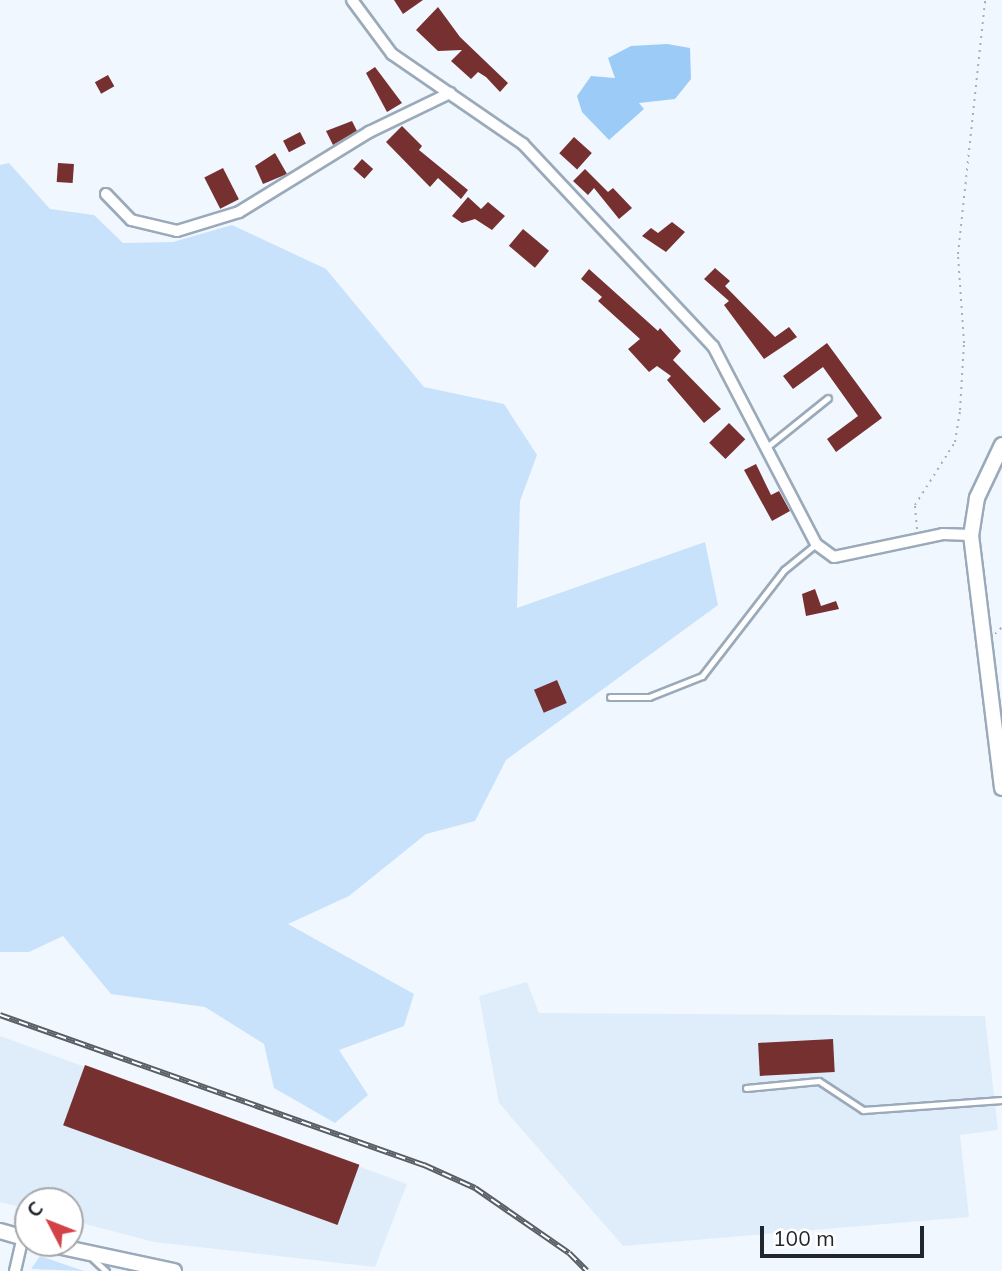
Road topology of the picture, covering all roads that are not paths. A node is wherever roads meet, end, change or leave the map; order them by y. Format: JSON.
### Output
{"nodes":[{"id":1,"x":352,"y":0,"type":"edge"},
{"id":2,"x":450,"y":93,"type":"junction"},
{"id":3,"x":106,"y":194,"type":"dead end"},
{"id":4,"x":828,"y":398,"type":"dead end"},
{"id":5,"x":1002,"y":446,"type":"edge"},
{"id":6,"x":767,"y":447,"type":"junction"},
{"id":7,"x":971,"y":535,"type":"junction"},
{"id":8,"x":816,"y":544,"type":"junction"},
{"id":9,"x":610,"y":697,"type":"dead end"},
{"id":10,"x":1002,"y":788,"type":"edge"},
{"id":11,"x":746,"y":1088,"type":"dead end"},
{"id":12,"x":1002,"y":1100,"type":"edge"},
{"id":13,"x":86,"y":1252,"type":"joint"},
{"id":14,"x":106,"y":1271,"type":"edge"},
{"id":15,"x":174,"y":1271,"type":"edge"}],
"edges":[{"from":1,"to":2,"type":"street"},
{"from":2,"to":3,"type":"street"},
{"from":2,"to":6,"type":"street"},
{"from":4,"to":6,"type":"lane"},
{"from":5,"to":7,"type":"street"},
{"from":6,"to":8,"type":"street"},
{"from":7,"to":8,"type":"street"},
{"from":7,"to":10,"type":"street"},
{"from":8,"to":9,"type":"lane"},
{"from":11,"to":12,"type":"lane"},
{"from":13,"to":14,"type":"lane"},
{"from":13,"to":15,"type":"street"}]}
